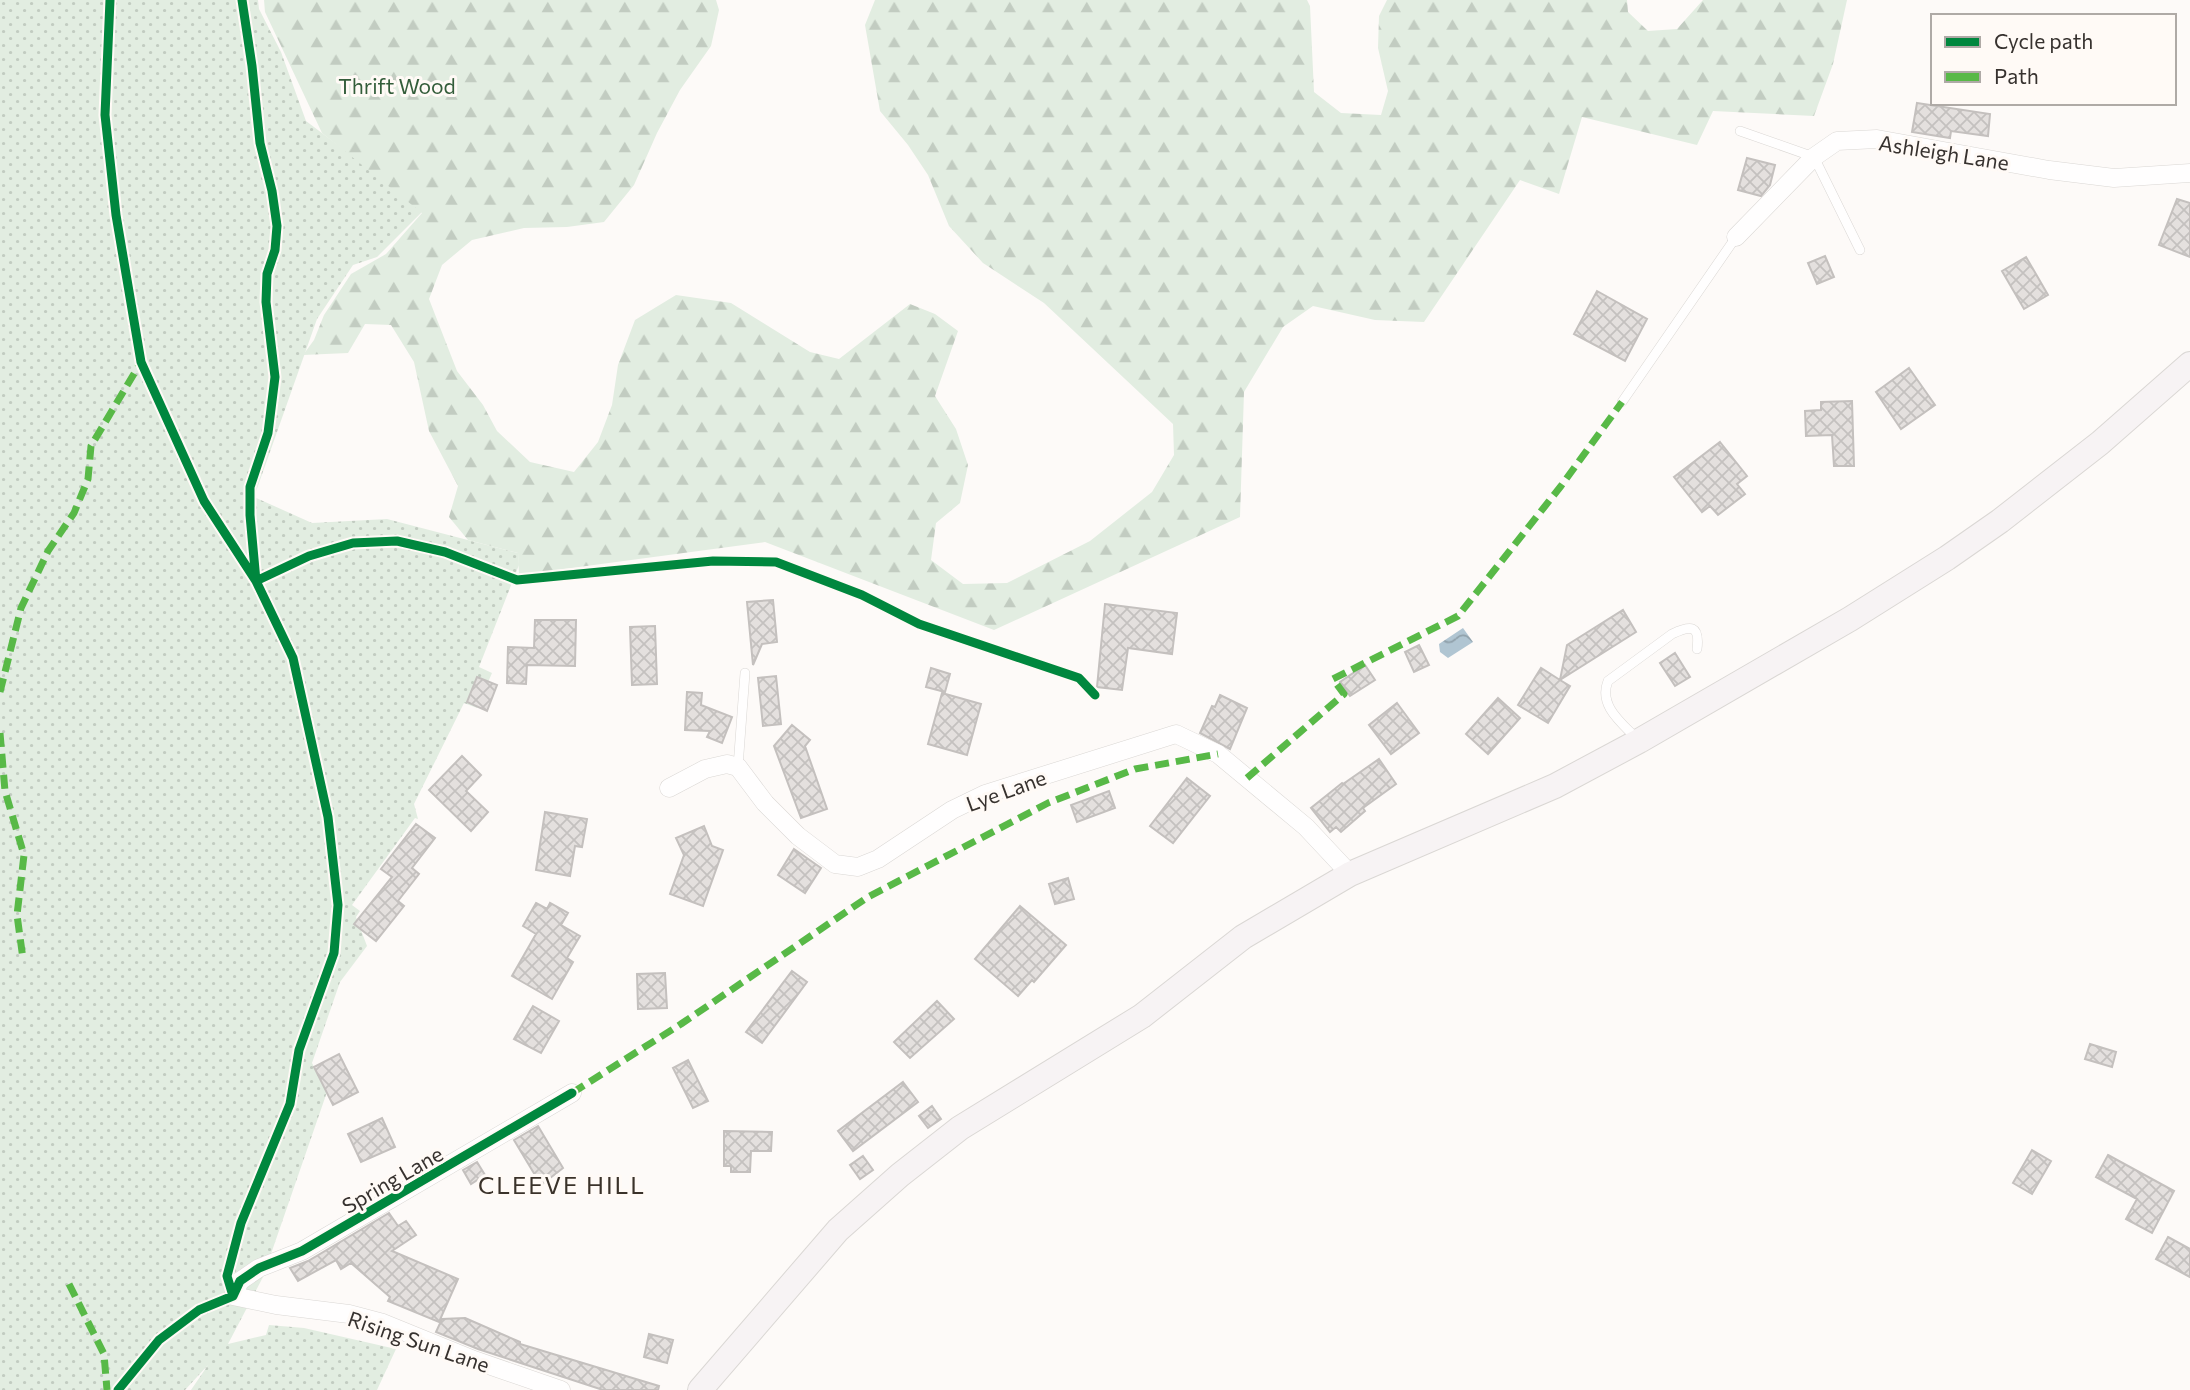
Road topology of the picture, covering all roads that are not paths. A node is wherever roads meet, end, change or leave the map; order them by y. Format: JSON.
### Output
{"nodes":[{"id":1,"x":110,"y":0,"type":"edge"},
{"id":2,"x":1740,"y":131,"type":"dead end"},
{"id":3,"x":1814,"y":157,"type":"junction"},
{"id":4,"x":2190,"y":173,"type":"edge"},
{"id":5,"x":1736,"y":237,"type":"joint"},
{"id":6,"x":1860,"y":250,"type":"dead end"},
{"id":7,"x":2190,"y":364,"type":"edge"},
{"id":8,"x":1622,"y":402,"type":"dead end"},
{"id":9,"x":1697,"y":649,"type":"dead end"},
{"id":10,"x":745,"y":673,"type":"dead end"},
{"id":11,"x":1639,"y":741,"type":"junction"},
{"id":12,"x":738,"y":767,"type":"junction"},
{"id":13,"x":669,"y":788,"type":"dead end"},
{"id":14,"x":1350,"y":874,"type":"junction"},
{"id":15,"x":572,"y":1093,"type":"dead end"},
{"id":16,"x":233,"y":1296,"type":"junction"},
{"id":17,"x":703,"y":1389,"type":"edge"},
{"id":18,"x":561,"y":1390,"type":"edge"}],
"edges":[{"from":1,"to":16,"type":"lane"},
{"from":2,"to":3,"type":"lane"},
{"from":3,"to":4,"type":"street","name":"Ashleigh Lane"},
{"from":3,"to":5,"type":"street","name":"Ashleigh Lane"},
{"from":3,"to":6,"type":"lane"},
{"from":5,"to":8,"type":"lane"},
{"from":7,"to":11,"type":"main road"},
{"from":9,"to":11,"type":"lane"},
{"from":10,"to":12,"type":"lane"},
{"from":11,"to":14,"type":"main road"},
{"from":12,"to":13,"type":"street"},
{"from":12,"to":14,"type":"street","name":"Lye Lane"},
{"from":14,"to":17,"type":"main road"},
{"from":15,"to":16,"type":"street","name":"Spring Lane"},
{"from":16,"to":18,"type":"street","name":"Rising Sun Lane"}]}
